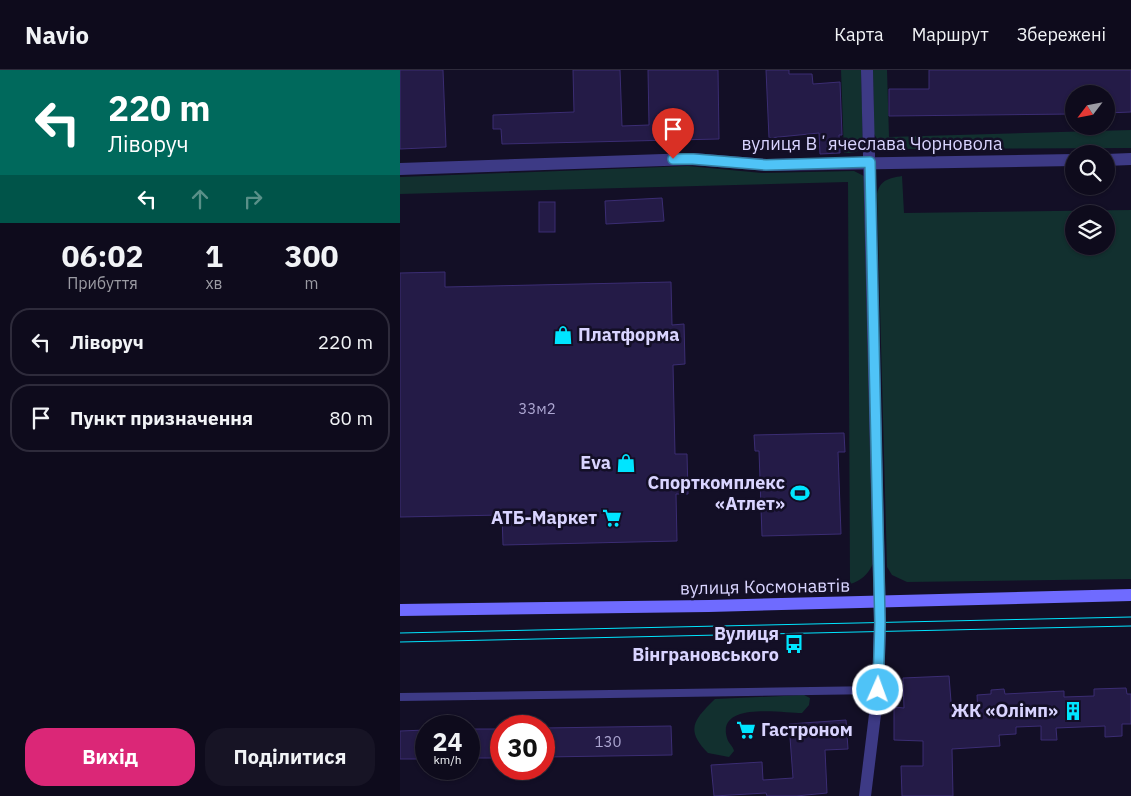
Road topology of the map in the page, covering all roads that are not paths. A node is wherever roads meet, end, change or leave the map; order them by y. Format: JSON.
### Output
{"nodes":[{"id":1,"x":867,"y":70,"type":"edge"},
{"id":2,"x":1131,"y":159,"type":"edge"},
{"id":3,"x":1065,"y":160,"type":"edge"},
{"id":4,"x":1115,"y":160,"type":"edge"},
{"id":5,"x":870,"y":162,"type":"junction"},
{"id":6,"x":400,"y":170,"type":"edge"},
{"id":7,"x":1131,"y":596,"type":"edge"},
{"id":8,"x":878,"y":602,"type":"junction"},
{"id":9,"x":400,"y":610,"type":"edge"},
{"id":10,"x":878,"y":690,"type":"junction"},
{"id":11,"x":400,"y":697,"type":"edge"},
{"id":12,"x":865,"y":796,"type":"edge"}],
"edges":[{"from":1,"to":5,"type":"street"},
{"from":2,"to":4,"type":"street"},
{"from":3,"to":5,"type":"street","name":"вулиця Вʼячеслава Чорновола"},
{"from":5,"to":6,"type":"street","name":"вулиця Вʼячеслава Чорновола"},
{"from":5,"to":8,"type":"street"},
{"from":7,"to":8,"type":"main road","name":"вулиця Космонавтів"},
{"from":8,"to":9,"type":"main road","name":"вулиця Космонавтів"},
{"from":8,"to":10,"type":"street"},
{"from":10,"to":11,"type":"lane"},
{"from":10,"to":12,"type":"street"}]}
